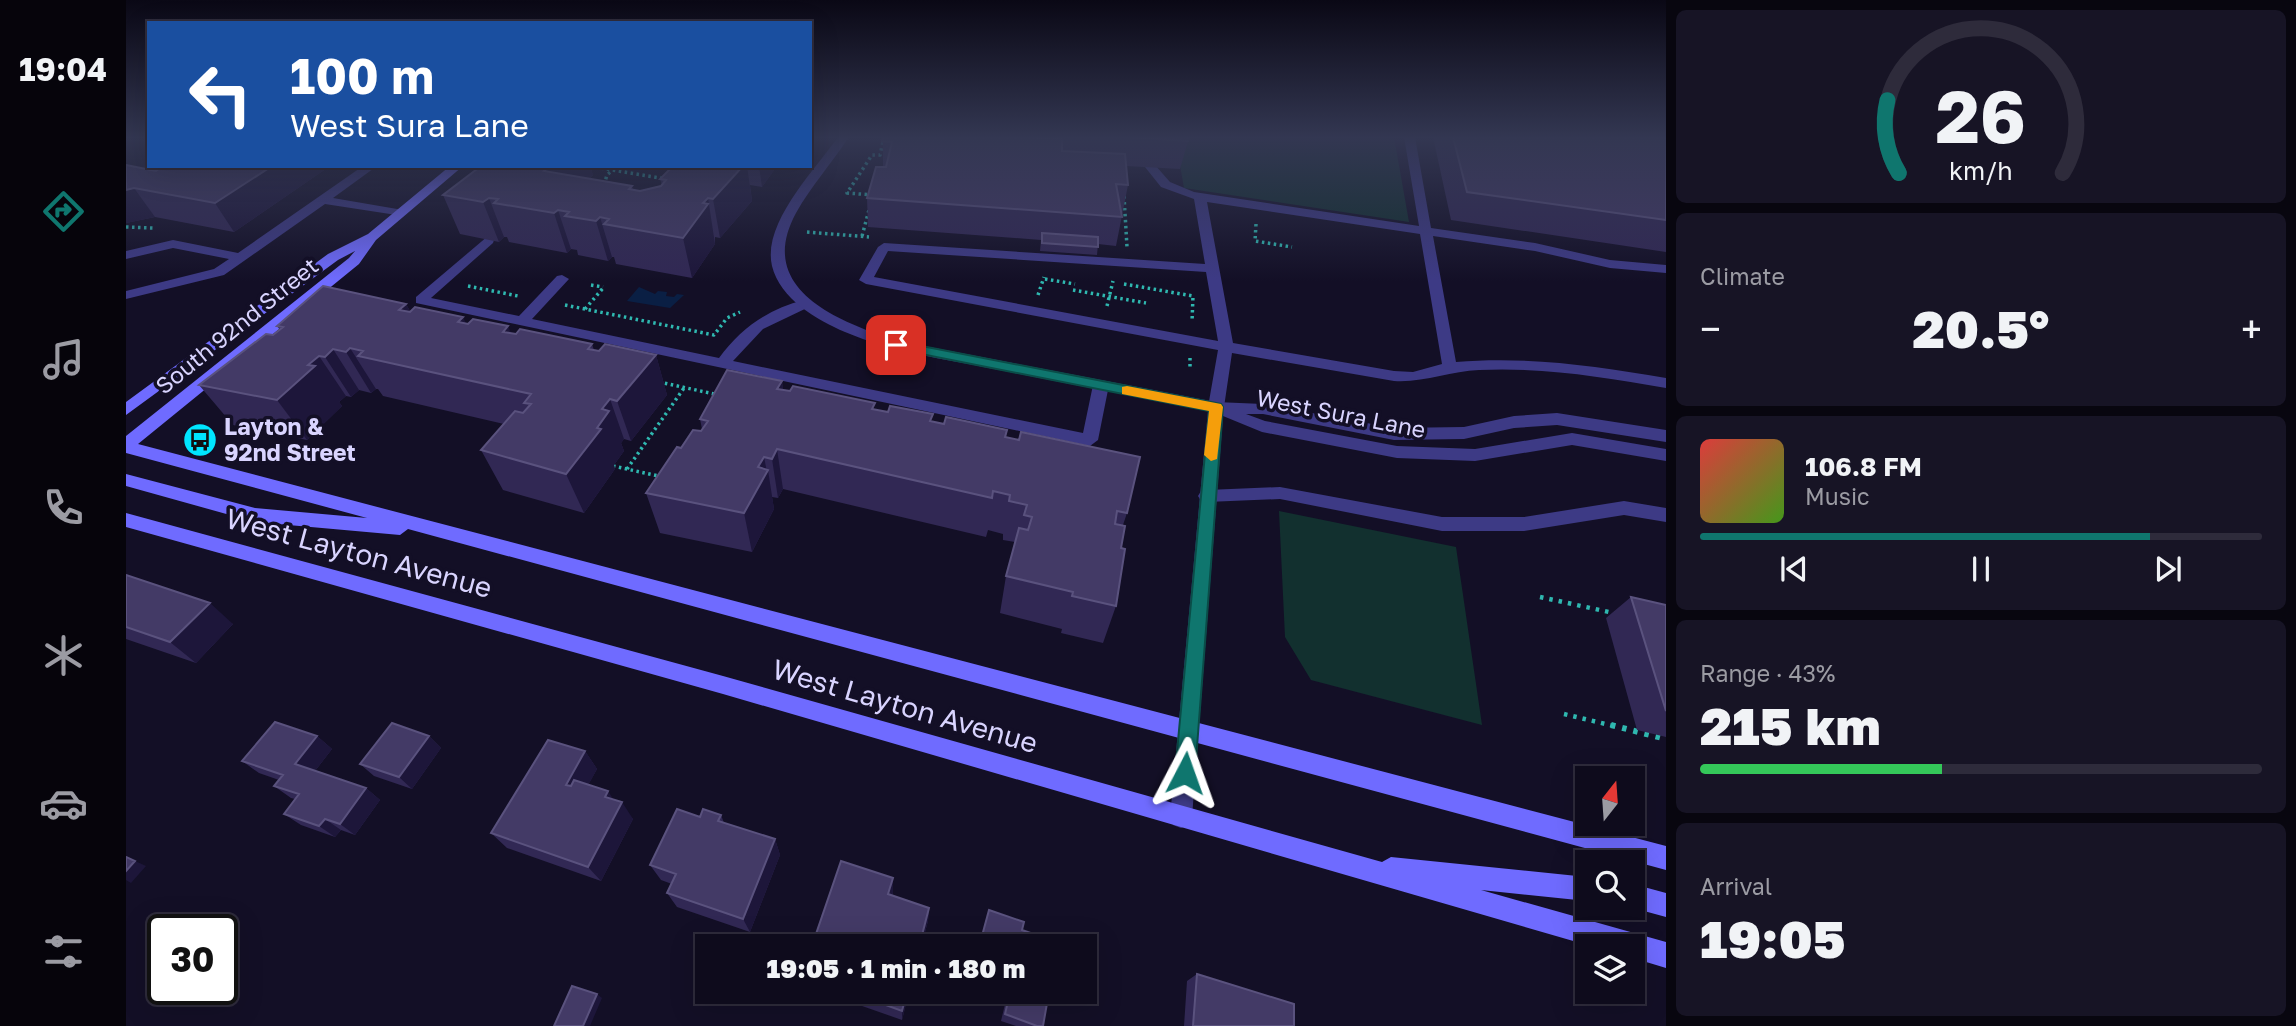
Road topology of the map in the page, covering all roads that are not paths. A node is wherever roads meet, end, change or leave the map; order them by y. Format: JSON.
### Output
{"nodes":[{"id":1,"x":345,"y":185,"type":"edge"},
{"id":2,"x":434,"y":185,"type":"edge"},
{"id":3,"x":810,"y":185,"type":"edge"},
{"id":4,"x":1166,"y":185,"type":"edge"},
{"id":5,"x":1417,"y":185,"type":"edge"},
{"id":6,"x":1200,"y":197,"type":"junction"},
{"id":7,"x":325,"y":200,"type":"junction"},
{"id":8,"x":399,"y":214,"type":"junction"},
{"id":9,"x":1425,"y":231,"type":"junction"},
{"id":10,"x":372,"y":237,"type":"junction"},
{"id":11,"x":488,"y":240,"type":"dead end"},
{"id":12,"x":126,"y":255,"type":"edge"},
{"id":13,"x":240,"y":257,"type":"junction"},
{"id":14,"x":1212,"y":268,"type":"junction"},
{"id":15,"x":1666,"y":269,"type":"edge"},
{"id":16,"x":562,"y":279,"type":"dead end"},
{"id":17,"x":126,"y":295,"type":"edge"},
{"id":18,"x":804,"y":304,"type":"junction"},
{"id":19,"x":522,"y":321,"type":"junction"},
{"id":20,"x":1227,"y":347,"type":"junction"},
{"id":21,"x":723,"y":364,"type":"junction"},
{"id":22,"x":1450,"y":367,"type":"junction"},
{"id":23,"x":1666,"y":383,"type":"edge"},
{"id":24,"x":1101,"y":385,"type":"junction"},
{"id":25,"x":1216,"y":407,"type":"junction"},
{"id":26,"x":126,"y":410,"type":"edge"},
{"id":27,"x":1666,"y":436,"type":"edge"},
{"id":28,"x":126,"y":446,"type":"edge"},
{"id":29,"x":1666,"y":455,"type":"edge"},
{"id":30,"x":126,"y":480,"type":"edge"},
{"id":31,"x":1207,"y":496,"type":"junction"},
{"id":32,"x":1666,"y":515,"type":"edge"},
{"id":33,"x":126,"y":520,"type":"edge"},
{"id":34,"x":449,"y":532,"type":"junction"},
{"id":35,"x":1188,"y":730,"type":"junction"},
{"id":36,"x":1181,"y":817,"type":"junction"},
{"id":37,"x":1666,"y":858,"type":"edge"},
{"id":38,"x":1342,"y":864,"type":"junction"},
{"id":39,"x":1575,"y":888,"type":"edge"},
{"id":40,"x":1645,"y":899,"type":"edge"},
{"id":41,"x":1666,"y":905,"type":"edge"},
{"id":42,"x":1666,"y":955,"type":"edge"}],
"edges":[{"from":1,"to":7,"type":"street"},
{"from":2,"to":8,"type":"main road","name":"South 92nd Street"},
{"from":3,"to":18,"type":"street","name":"West Sura Lane"},
{"from":4,"to":6,"type":"street"},
{"from":5,"to":9,"type":"street"},
{"from":6,"to":9,"type":"street"},
{"from":6,"to":14,"type":"street"},
{"from":7,"to":8,"type":"street"},
{"from":7,"to":13,"type":"street"},
{"from":8,"to":10,"type":"main road","name":"South 92nd Street"},
{"from":9,"to":15,"type":"street"},
{"from":9,"to":22,"type":"street"},
{"from":10,"to":26,"type":"main road","name":"South 92nd Street"},
{"from":10,"to":28,"type":"main road","name":"South 92nd Street"},
{"from":11,"to":19,"type":"street"},
{"from":12,"to":13,"type":"street"},
{"from":13,"to":17,"type":"street"},
{"from":14,"to":20,"type":"street"},
{"from":14,"to":20,"type":"street"},
{"from":16,"to":19,"type":"street"},
{"from":18,"to":21,"type":"street"},
{"from":18,"to":24,"type":"street","name":"West Sura Lane"},
{"from":19,"to":21,"type":"street"},
{"from":20,"to":22,"type":"street"},
{"from":20,"to":25,"type":"street"},
{"from":21,"to":24,"type":"street"},
{"from":22,"to":23,"type":"street"},
{"from":24,"to":25,"type":"street","name":"West Sura Lane"},
{"from":25,"to":27,"type":"street","name":"West Sura Lane"},
{"from":25,"to":29,"type":"street","name":"West Sura Lane"},
{"from":25,"to":31,"type":"street"},
{"from":28,"to":34,"type":"main road","name":"West Layton Avenue"},
{"from":30,"to":34,"type":"main road"},
{"from":31,"to":32,"type":"street"},
{"from":31,"to":35,"type":"street"},
{"from":33,"to":36,"type":"main road","name":"West Layton Avenue"},
{"from":34,"to":35,"type":"main road","name":"West Layton Avenue"},
{"from":35,"to":36,"type":"street"},
{"from":35,"to":37,"type":"main road","name":"West Layton Avenue"},
{"from":36,"to":38,"type":"main road","name":"West Layton Avenue"},
{"from":38,"to":39,"type":"main road"},
{"from":38,"to":42,"type":"main road","name":"West Layton Avenue"},
{"from":40,"to":41,"type":"main road"}]}
